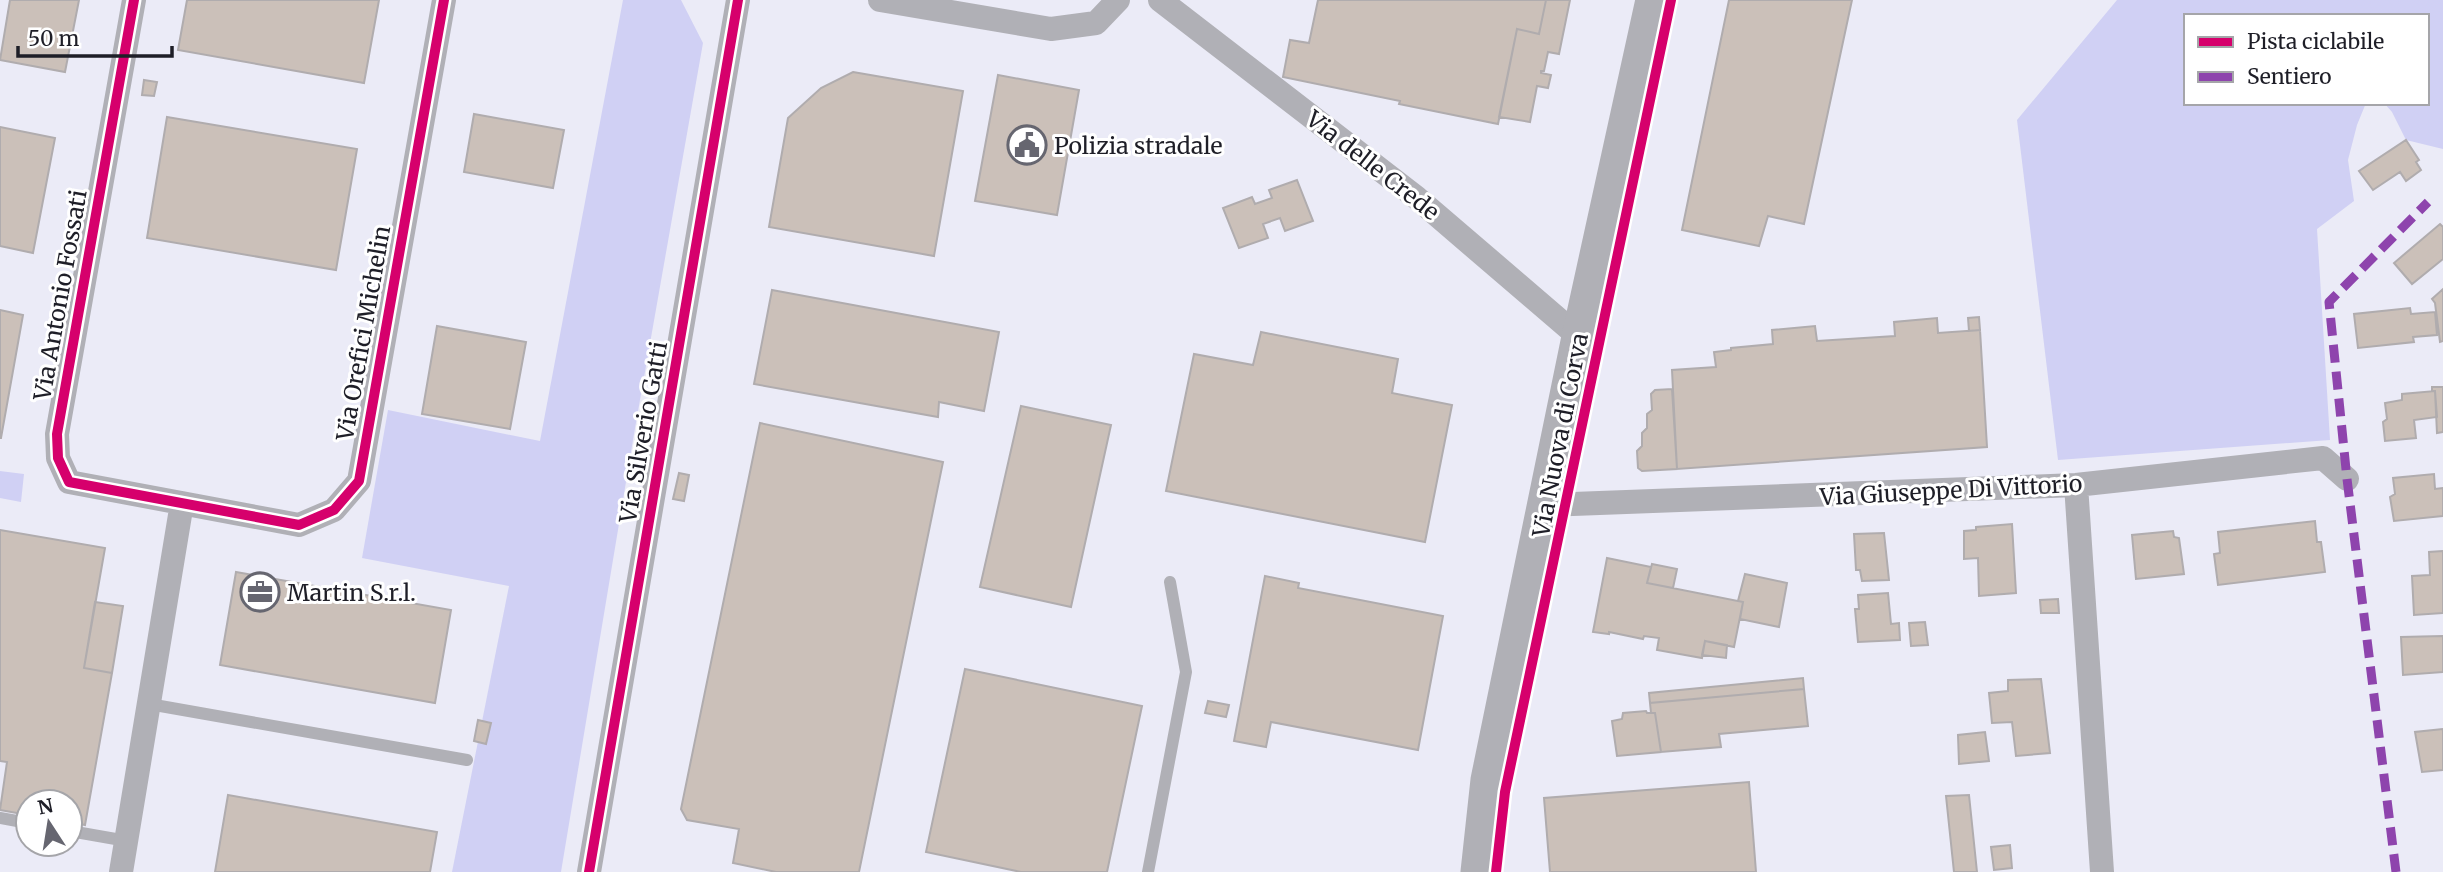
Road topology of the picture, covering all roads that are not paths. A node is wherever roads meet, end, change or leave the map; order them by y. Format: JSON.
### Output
{"nodes":[{"id":1,"x":134,"y":0,"type":"edge"},
{"id":2,"x":443,"y":0,"type":"edge"},
{"id":3,"x":738,"y":0,"type":"edge"},
{"id":4,"x":880,"y":0,"type":"edge"},
{"id":5,"x":1118,"y":0,"type":"edge"},
{"id":6,"x":1160,"y":0,"type":"edge"},
{"id":7,"x":1653,"y":0,"type":"edge"},
{"id":8,"x":1579,"y":337,"type":"junction"},
{"id":9,"x":2347,"y":479,"type":"dead end"},
{"id":10,"x":2076,"y":485,"type":"junction"},
{"id":11,"x":182,"y":503,"type":"junction"},
{"id":12,"x":1546,"y":505,"type":"junction"},
{"id":13,"x":1170,"y":582,"type":"dead end"},
{"id":14,"x":149,"y":704,"type":"junction"},
{"id":15,"x":467,"y":761,"type":"dead end"},
{"id":16,"x":84,"y":833,"type":"edge"},
{"id":17,"x":127,"y":841,"type":"junction"},
{"id":18,"x":121,"y":872,"type":"edge"},
{"id":19,"x":589,"y":872,"type":"edge"},
{"id":20,"x":1147,"y":872,"type":"edge"},
{"id":21,"x":1478,"y":872,"type":"edge"},
{"id":22,"x":2102,"y":872,"type":"edge"}],
"edges":[{"from":1,"to":11,"type":"street","name":"Via Antonio Fossati"},
{"from":2,"to":11,"type":"street","name":"Via Orefici Michelin"},
{"from":3,"to":19,"type":"street","name":"Via Silverio Gatti"},
{"from":4,"to":5,"type":"street"},
{"from":6,"to":8,"type":"street","name":"Via delle Crede"},
{"from":7,"to":8,"type":"main road","name":"Via Nuova di Corva"},
{"from":8,"to":12,"type":"main road","name":"Via Nuova di Corva"},
{"from":9,"to":10,"type":"street","name":"Via Giuseppe Di Vittorio"},
{"from":10,"to":12,"type":"street","name":"Via Giuseppe Di Vittorio"},
{"from":10,"to":22,"type":"street"},
{"from":11,"to":14,"type":"street"},
{"from":12,"to":21,"type":"main road","name":"Via Nuova di Corva"},
{"from":13,"to":20,"type":"lane"},
{"from":14,"to":15,"type":"lane"},
{"from":14,"to":17,"type":"street"},
{"from":16,"to":17,"type":"lane"},
{"from":17,"to":18,"type":"street"}]}
